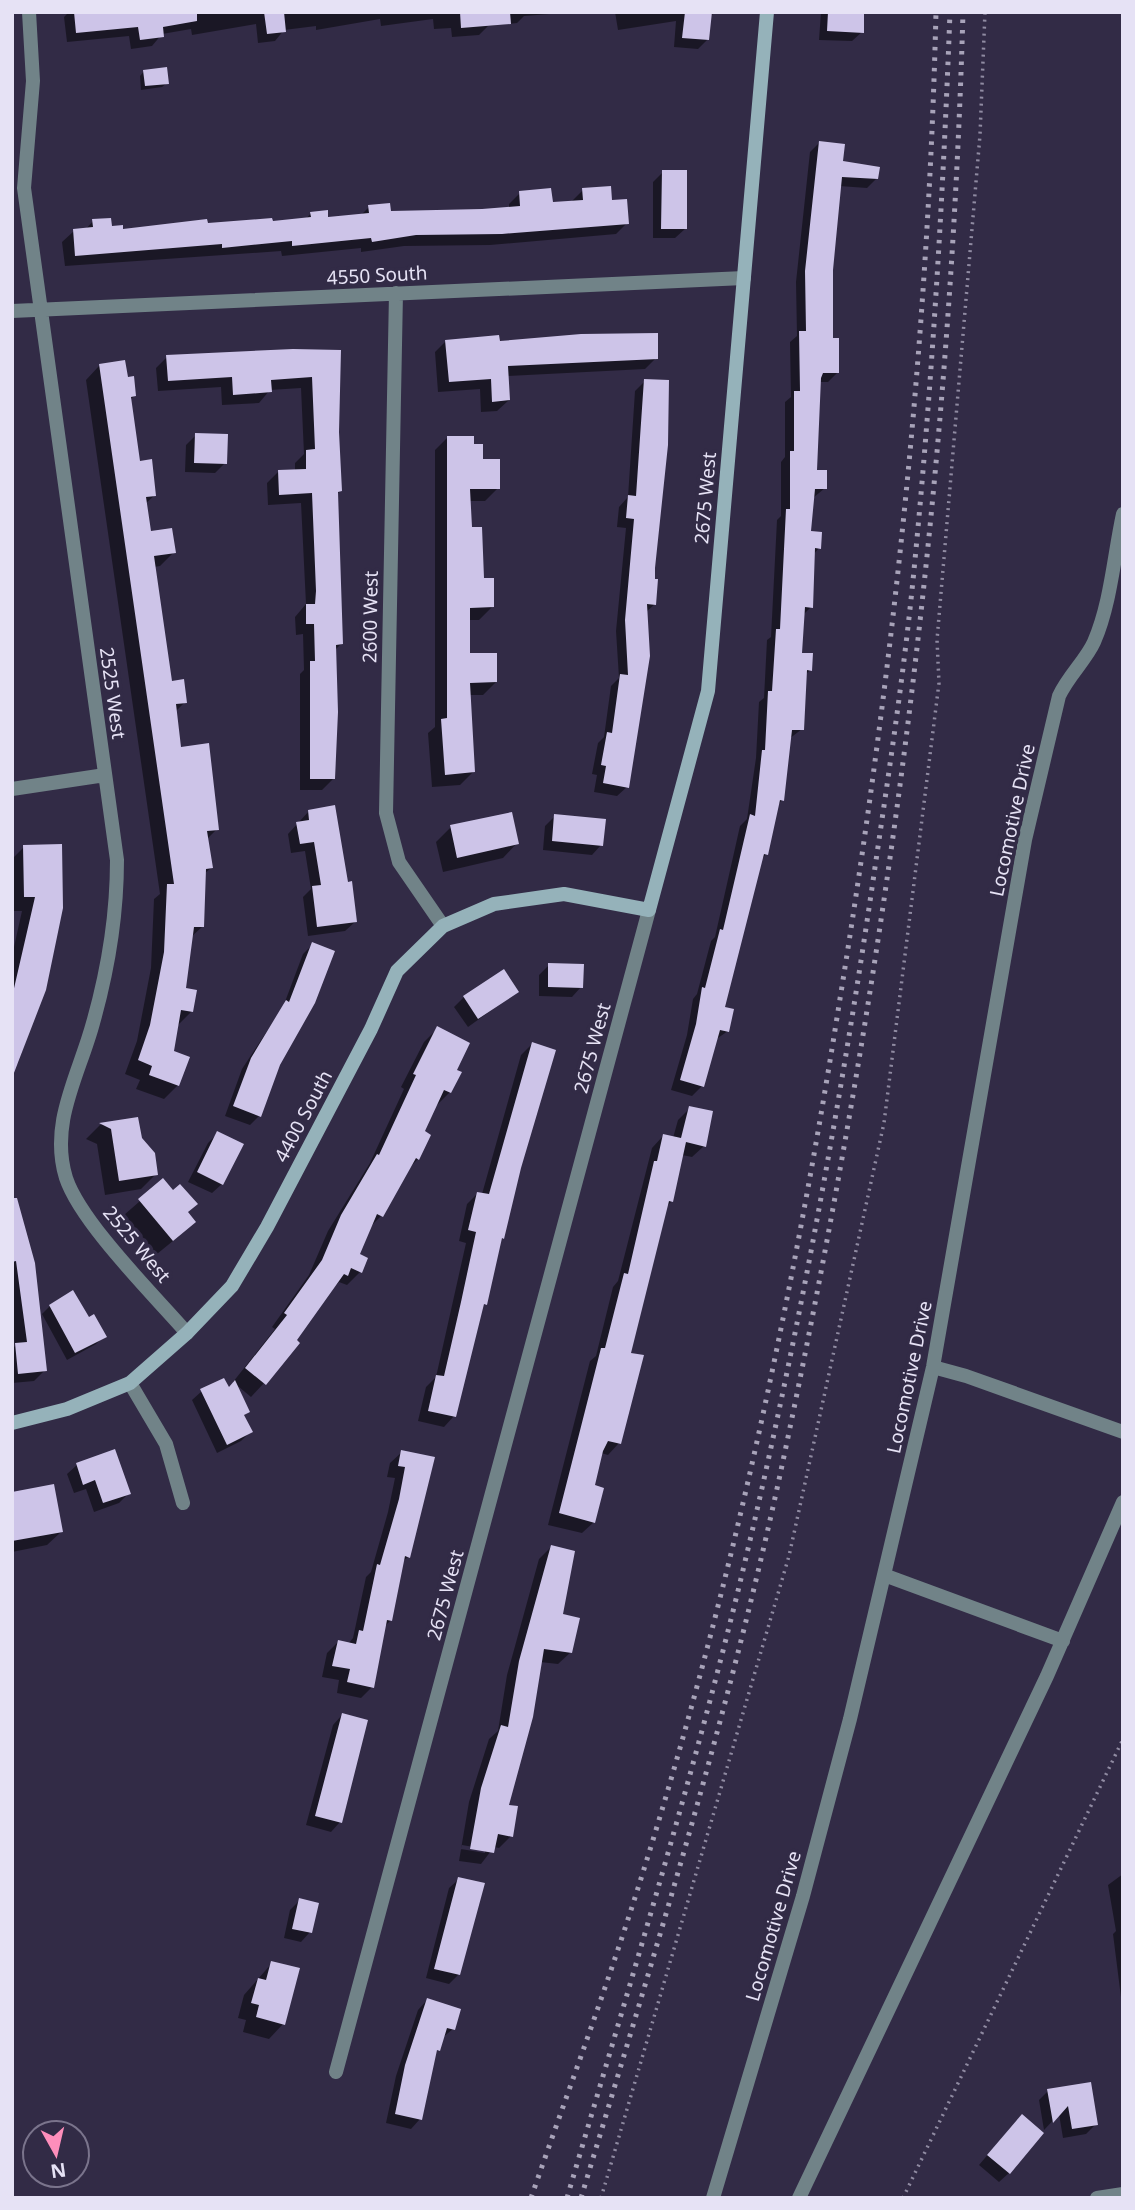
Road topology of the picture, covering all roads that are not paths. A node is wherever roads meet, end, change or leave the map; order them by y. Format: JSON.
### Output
{"nodes":[{"id":1,"x":29,"y":12,"type":"edge"},
{"id":2,"x":767,"y":12,"type":"edge"},
{"id":3,"x":744,"y":278,"type":"junction"},
{"id":4,"x":396,"y":293,"type":"junction"},
{"id":5,"x":39,"y":309,"type":"junction"},
{"id":6,"x":12,"y":311,"type":"edge"},
{"id":7,"x":1123,"y":514,"type":"edge"},
{"id":8,"x":105,"y":775,"type":"junction"},
{"id":9,"x":12,"y":789,"type":"edge"},
{"id":10,"x":649,"y":910,"type":"junction"},
{"id":11,"x":443,"y":926,"type":"junction"},
{"id":12,"x":187,"y":1333,"type":"junction"},
{"id":13,"x":933,"y":1367,"type":"junction"},
{"id":14,"x":130,"y":1383,"type":"junction"},
{"id":15,"x":12,"y":1423,"type":"edge"},
{"id":16,"x":1123,"y":1432,"type":"edge"},
{"id":17,"x":1123,"y":1502,"type":"edge"},
{"id":18,"x":183,"y":1503,"type":"dead end"},
{"id":19,"x":884,"y":1575,"type":"junction"},
{"id":20,"x":1063,"y":1641,"type":"junction"},
{"id":21,"x":337,"y":2073,"type":"dead end"},
{"id":22,"x":1123,"y":2193,"type":"edge"},
{"id":23,"x":712,"y":2198,"type":"edge"},
{"id":24,"x":799,"y":2198,"type":"edge"},
{"id":25,"x":1097,"y":2198,"type":"edge"}],
"edges":[{"from":1,"to":5,"type":"street","name":"2525 West"},
{"from":2,"to":3,"type":"street","name":"2675 West"},
{"from":3,"to":4,"type":"street","name":"4550 South"},
{"from":3,"to":10,"type":"street","name":"2675 West"},
{"from":4,"to":5,"type":"street","name":"4550 South"},
{"from":4,"to":11,"type":"street","name":"2600 West"},
{"from":5,"to":6,"type":"street","name":"4550 South"},
{"from":5,"to":8,"type":"street","name":"2525 West"},
{"from":7,"to":13,"type":"street","name":"Locomotive Drive"},
{"from":8,"to":9,"type":"street"},
{"from":8,"to":12,"type":"street","name":"2525 West"},
{"from":10,"to":11,"type":"street","name":"4400 South"},
{"from":10,"to":21,"type":"street","name":"2675 West"},
{"from":11,"to":12,"type":"street","name":"4400 South"},
{"from":12,"to":14,"type":"street","name":"4400 South"},
{"from":13,"to":16,"type":"street"},
{"from":13,"to":19,"type":"street","name":"Locomotive Drive"},
{"from":14,"to":15,"type":"street","name":"4400 South"},
{"from":14,"to":18,"type":"street"},
{"from":17,"to":20,"type":"street"},
{"from":19,"to":20,"type":"street"},
{"from":19,"to":23,"type":"street","name":"Locomotive Drive"},
{"from":20,"to":24,"type":"street"},
{"from":22,"to":25,"type":"street"}]}
